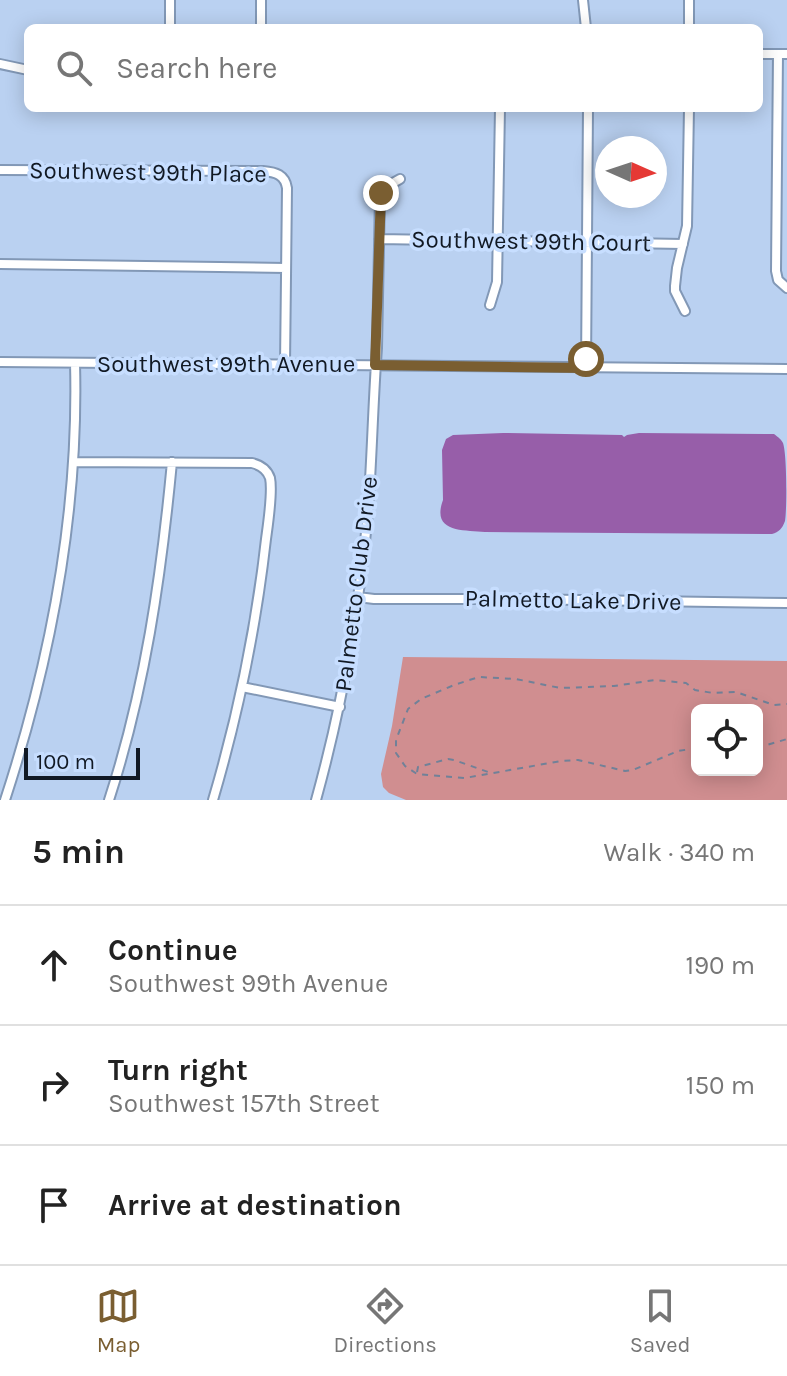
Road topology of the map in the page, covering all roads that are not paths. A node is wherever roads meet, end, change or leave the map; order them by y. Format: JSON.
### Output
{"nodes":[{"id":1,"x":170,"y":0,"type":"edge"},
{"id":2,"x":261,"y":0,"type":"edge"},
{"id":3,"x":583,"y":0,"type":"edge"},
{"id":4,"x":689,"y":0,"type":"edge"},
{"id":5,"x":170,"y":24,"type":"edge"},
{"id":6,"x":261,"y":24,"type":"edge"},
{"id":7,"x":586,"y":24,"type":"edge"},
{"id":8,"x":689,"y":24,"type":"edge"},
{"id":9,"x":782,"y":54,"type":"edge"},
{"id":10,"x":0,"y":64,"type":"edge"},
{"id":11,"x":24,"y":69,"type":"edge"},
{"id":12,"x":500,"y":112,"type":"edge"},
{"id":13,"x":588,"y":112,"type":"edge"},
{"id":14,"x":689,"y":112,"type":"edge"},
{"id":15,"x":0,"y":170,"type":"edge"},
{"id":16,"x":400,"y":179,"type":"dead end"},
{"id":17,"x":379,"y":239,"type":"junction"},
{"id":18,"x":498,"y":241,"type":"junction"},
{"id":19,"x":587,"y":242,"type":"junction"},
{"id":20,"x":683,"y":244,"type":"junction"},
{"id":21,"x":0,"y":264,"type":"edge"},
{"id":22,"x":286,"y":268,"type":"junction"},
{"id":23,"x":785,"y":286,"type":"edge"},
{"id":24,"x":490,"y":305,"type":"dead end"},
{"id":25,"x":685,"y":311,"type":"dead end"},
{"id":26,"x":0,"y":362,"type":"edge"},
{"id":27,"x":75,"y":363,"type":"junction"},
{"id":28,"x":285,"y":365,"type":"junction"},
{"id":29,"x":375,"y":365,"type":"junction"},
{"id":30,"x":586,"y":368,"type":"junction"},
{"id":31,"x":787,"y":369,"type":"edge"},
{"id":32,"x":73,"y":462,"type":"junction"},
{"id":33,"x":172,"y":462,"type":"junction"},
{"id":34,"x":358,"y":597,"type":"junction"},
{"id":35,"x":787,"y":603,"type":"edge"},
{"id":36,"x":242,"y":687,"type":"junction"},
{"id":37,"x":340,"y":707,"type":"junction"},
{"id":38,"x":5,"y":800,"type":"edge"},
{"id":39,"x":109,"y":800,"type":"edge"},
{"id":40,"x":213,"y":800,"type":"edge"},
{"id":41,"x":316,"y":800,"type":"edge"}],
"edges":[{"from":1,"to":5,"type":"street"},
{"from":2,"to":6,"type":"street"},
{"from":3,"to":7,"type":"street"},
{"from":4,"to":8,"type":"street"},
{"from":9,"to":23,"type":"street"},
{"from":10,"to":11,"type":"street"},
{"from":12,"to":18,"type":"street"},
{"from":13,"to":19,"type":"street"},
{"from":14,"to":20,"type":"street"},
{"from":15,"to":22,"type":"street","name":"Southwest 99th Place"},
{"from":16,"to":17,"type":"street","name":"Palmetto Club Drive"},
{"from":17,"to":18,"type":"street","name":"Southwest 99th Court"},
{"from":17,"to":29,"type":"street","name":"Palmetto Club Drive"},
{"from":18,"to":19,"type":"street","name":"Southwest 99th Court"},
{"from":18,"to":24,"type":"street"},
{"from":19,"to":20,"type":"street","name":"Southwest 99th Court"},
{"from":19,"to":30,"type":"street"},
{"from":20,"to":25,"type":"street"},
{"from":21,"to":22,"type":"street"},
{"from":22,"to":28,"type":"street"},
{"from":26,"to":27,"type":"street","name":"Southwest 99th Avenue"},
{"from":27,"to":28,"type":"street","name":"Southwest 99th Avenue"},
{"from":27,"to":32,"type":"street"},
{"from":28,"to":29,"type":"street","name":"Southwest 99th Avenue"},
{"from":29,"to":30,"type":"street","name":"Southwest 99th Avenue"},
{"from":29,"to":34,"type":"street","name":"Palmetto Club Drive"},
{"from":30,"to":31,"type":"street","name":"Southwest 99th Avenue"},
{"from":32,"to":33,"type":"street"},
{"from":32,"to":38,"type":"street"},
{"from":33,"to":36,"type":"street"},
{"from":33,"to":39,"type":"street"},
{"from":34,"to":35,"type":"street","name":"Palmetto Lake Drive"},
{"from":34,"to":37,"type":"street","name":"Palmetto Club Drive"},
{"from":36,"to":37,"type":"street"},
{"from":36,"to":40,"type":"street"},
{"from":37,"to":41,"type":"street","name":"Palmetto Club Drive"}]}
